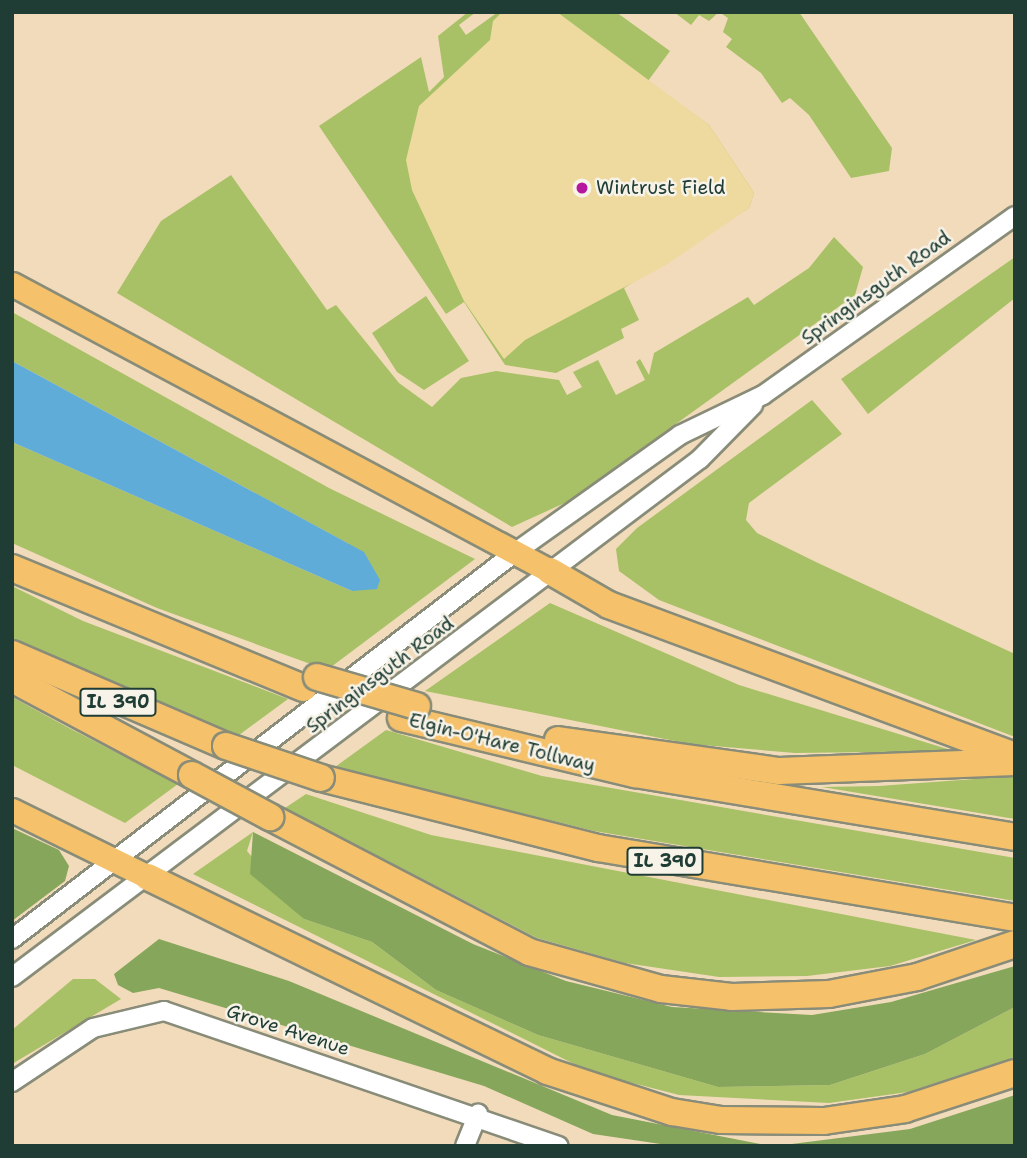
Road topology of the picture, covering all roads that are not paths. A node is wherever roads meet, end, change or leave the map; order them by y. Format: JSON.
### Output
{"nodes":[{"id":1,"x":1015,"y":216,"type":"edge"},
{"id":2,"x":12,"y":284,"type":"edge"},
{"id":3,"x":763,"y":395,"type":"junction"},
{"id":4,"x":517,"y":551,"type":"junction"},
{"id":5,"x":12,"y":568,"type":"edge"},
{"id":6,"x":550,"y":571,"type":"junction"},
{"id":7,"x":12,"y":654,"type":"edge"},
{"id":8,"x":12,"y":679,"type":"edge"},
{"id":9,"x":409,"y":712,"type":"junction"},
{"id":10,"x":1015,"y":756,"type":"edge"},
{"id":11,"x":1015,"y":762,"type":"edge"},
{"id":12,"x":12,"y":810,"type":"edge"},
{"id":13,"x":1015,"y":838,"type":"edge"},
{"id":14,"x":118,"y":861,"type":"junction"},
{"id":15,"x":148,"y":877,"type":"junction"},
{"id":16,"x":1015,"y":918,"type":"edge"},
{"id":17,"x":12,"y":939,"type":"edge"},
{"id":18,"x":1015,"y":944,"type":"edge"},
{"id":19,"x":12,"y":977,"type":"edge"},
{"id":20,"x":1015,"y":1073,"type":"edge"},
{"id":21,"x":12,"y":1082,"type":"edge"},
{"id":22,"x":478,"y":1114,"type":"junction"},
{"id":23,"x":464,"y":1146,"type":"edge"},
{"id":24,"x":559,"y":1146,"type":"edge"}],
"edges":[{"from":1,"to":3,"type":"street","name":"Springinsguth Road"},
{"from":2,"to":4,"type":"main road"},
{"from":3,"to":4,"type":"street","name":"Springinsguth Road"},
{"from":3,"to":6,"type":"street","name":"Springinsguth Road"},
{"from":4,"to":6,"type":"main road"},
{"from":4,"to":14,"type":"street","name":"Springinsguth Road"},
{"from":5,"to":9,"type":"highway","name":"Elgin-O'Hare Tollway"},
{"from":6,"to":10,"type":"highway"},
{"from":6,"to":15,"type":"street","name":"Springinsguth Road"},
{"from":7,"to":16,"type":"highway","number":"IL 390","bridge":true},
{"from":8,"to":18,"type":"highway","bridge":true},
{"from":9,"to":11,"type":"highway"},
{"from":9,"to":13,"type":"highway","name":"Elgin-O'Hare Tollway"},
{"from":12,"to":14,"type":"main road"},
{"from":14,"to":15,"type":"main road"},
{"from":14,"to":17,"type":"street","name":"Springinsguth Road"},
{"from":15,"to":19,"type":"street","name":"Springinsguth Road"},
{"from":15,"to":20,"type":"highway"},
{"from":21,"to":22,"type":"street","name":"Grove Avenue"},
{"from":22,"to":23,"type":"street"},
{"from":22,"to":24,"type":"street","name":"Grove Avenue"}]}
